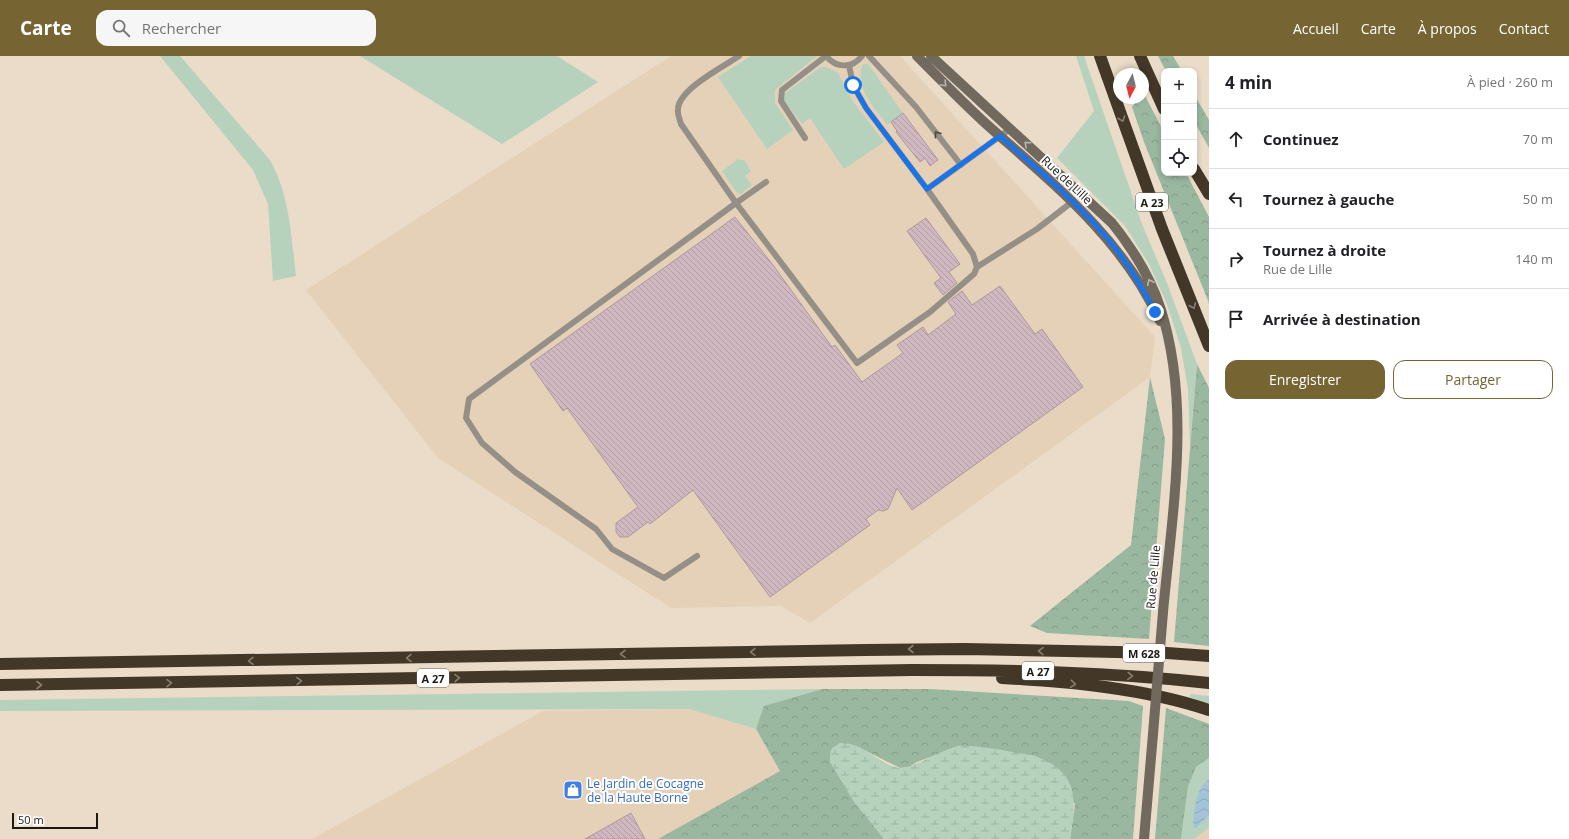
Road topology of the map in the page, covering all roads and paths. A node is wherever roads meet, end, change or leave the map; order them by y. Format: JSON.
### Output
{"nodes":[{"id":1,"x":739,"y":56,"type":"edge"},
{"id":2,"x":826,"y":56,"type":"edge"},
{"id":3,"x":862,"y":56,"type":"edge"},
{"id":4,"x":870,"y":56,"type":"edge"},
{"id":5,"x":917,"y":56,"type":"edge"},
{"id":6,"x":931,"y":56,"type":"edge"},
{"id":7,"x":1100,"y":56,"type":"edge"},
{"id":8,"x":1140,"y":56,"type":"edge"},
{"id":9,"x":849,"y":65,"type":"junction"},
{"id":10,"x":1162,"y":104,"type":"edge"},
{"id":11,"x":1010,"y":129,"type":"junction"},
{"id":12,"x":1000,"y":136,"type":"junction"},
{"id":13,"x":805,"y":138,"type":"dead end"},
{"id":14,"x":961,"y":165,"type":"junction"},
{"id":15,"x":1197,"y":174,"type":"edge"},
{"id":16,"x":766,"y":182,"type":"dead end"},
{"id":17,"x":927,"y":189,"type":"junction"},
{"id":18,"x":1209,"y":194,"type":"edge"},
{"id":19,"x":1072,"y":202,"type":"junction"},
{"id":20,"x":736,"y":203,"type":"junction"},
{"id":21,"x":976,"y":268,"type":"junction"},
{"id":22,"x":1169,"y":346,"type":"junction"},
{"id":23,"x":1209,"y":346,"type":"edge"},
{"id":24,"x":697,"y":556,"type":"dead end"},
{"id":25,"x":1080,"y":652,"type":"junction"},
{"id":26,"x":1209,"y":656,"type":"edge"},
{"id":27,"x":1209,"y":662,"type":"edge"},
{"id":28,"x":0,"y":664,"type":"edge"},
{"id":29,"x":867,"y":671,"type":"junction"},
{"id":30,"x":1209,"y":683,"type":"edge"},
{"id":31,"x":0,"y":685,"type":"edge"},
{"id":32,"x":1209,"y":710,"type":"edge"},
{"id":33,"x":1144,"y":839,"type":"edge"}],
"edges":[{"from":1,"to":20,"type":"lane"},
{"from":2,"to":9,"type":"lane"},
{"from":2,"to":13,"type":"lane"},
{"from":3,"to":9,"type":"lane"},
{"from":14,"to":4,"type":"lane","one_way":true},
{"from":5,"to":12,"type":"main road","name":"Rue de Lille","one_way":true},
{"from":6,"to":11,"type":"main road","name":"Rue de Lille"},
{"from":7,"to":23,"type":"highway","number":"A 23","one_way":true},
{"from":8,"to":10,"type":"highway"},
{"from":9,"to":17,"type":"lane"},
{"from":11,"to":12,"type":"lane"},
{"from":22,"to":11,"type":"main road","name":"Rue de Lille","one_way":true},
{"from":12,"to":14,"type":"lane"},
{"from":12,"to":19,"type":"main road","name":"Rue de Lille"},
{"from":14,"to":17,"type":"lane"},
{"from":15,"to":18,"type":"highway"},
{"from":16,"to":20,"type":"lane"},
{"from":17,"to":21,"type":"lane"},
{"from":19,"to":21,"type":"lane"},
{"from":19,"to":22,"type":"main road","name":"Rue de Lille"},
{"from":20,"to":21,"type":"lane"},
{"from":20,"to":24,"type":"lane"},
{"from":22,"to":33,"type":"main road","name":"Rue de Lille","bridge":true},
{"from":25,"to":26,"type":"highway","number":"M 628"},
{"from":25,"to":27,"type":"highway","number":"A 27"},
{"from":25,"to":28,"type":"highway","number":"A 27","one_way":true},
{"from":29,"to":30,"type":"highway","number":"A 27","one_way":true},
{"from":31,"to":29,"type":"highway","number":"A 27","one_way":true},
{"from":29,"to":32,"type":"highway","one_way":true}]}
